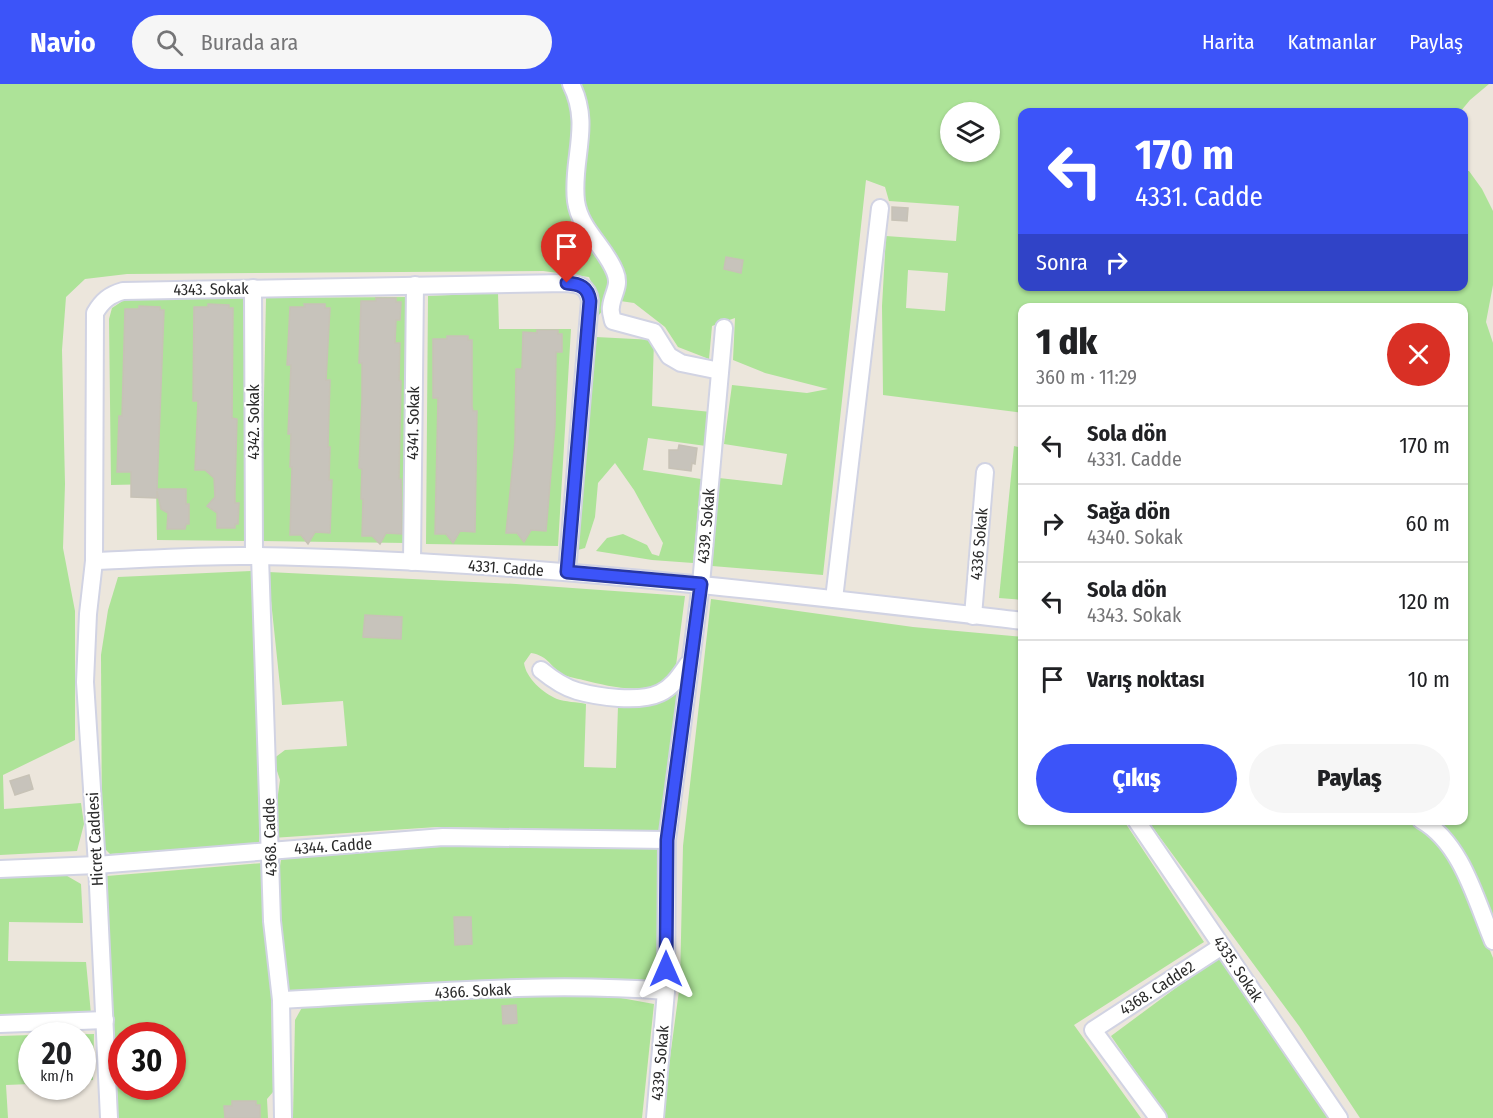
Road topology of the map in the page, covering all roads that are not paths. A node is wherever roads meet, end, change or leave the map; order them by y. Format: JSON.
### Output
{"nodes":[{"id":1,"x":571,"y":84,"type":"edge"},
{"id":2,"x":880,"y":208,"type":"dead end"},
{"id":3,"x":415,"y":285,"type":"junction"},
{"id":4,"x":253,"y":288,"type":"junction"},
{"id":5,"x":724,"y":328,"type":"dead end"},
{"id":6,"x":720,"y":371,"type":"junction"},
{"id":7,"x":985,"y":472,"type":"dead end"},
{"id":8,"x":257,"y":556,"type":"junction"},
{"id":9,"x":94,"y":561,"type":"junction"},
{"id":10,"x":412,"y":561,"type":"junction"},
{"id":11,"x":567,"y":572,"type":"junction"},
{"id":12,"x":701,"y":584,"type":"junction"},
{"id":13,"x":834,"y":599,"type":"junction"},
{"id":14,"x":973,"y":616,"type":"junction"},
{"id":15,"x":1018,"y":620,"type":"edge"},
{"id":16,"x":690,"y":660,"type":"junction"},
{"id":17,"x":541,"y":670,"type":"dead end"},
{"id":18,"x":1139,"y":825,"type":"edge"},
{"id":19,"x":1430,"y":825,"type":"edge"},
{"id":20,"x":667,"y":840,"type":"junction"},
{"id":21,"x":270,"y":850,"type":"junction"},
{"id":22,"x":97,"y":865,"type":"junction"},
{"id":23,"x":0,"y":869,"type":"edge"},
{"id":24,"x":1493,"y":941,"type":"edge"},
{"id":25,"x":1222,"y":946,"type":"junction"},
{"id":26,"x":666,"y":991,"type":"junction"},
{"id":27,"x":280,"y":1000,"type":"junction"},
{"id":28,"x":105,"y":1020,"type":"junction"},
{"id":29,"x":0,"y":1024,"type":"edge"},
{"id":30,"x":109,"y":1118,"type":"edge"},
{"id":31,"x":283,"y":1118,"type":"edge"},
{"id":32,"x":654,"y":1118,"type":"edge"},
{"id":33,"x":1158,"y":1118,"type":"edge"},
{"id":34,"x":1339,"y":1118,"type":"edge"}],
"edges":[{"from":1,"to":6,"type":"street"},
{"from":2,"to":13,"type":"street"},
{"from":3,"to":4,"type":"street","name":"4343. Sokak"},
{"from":3,"to":10,"type":"street","name":"4341. Sokak"},
{"from":3,"to":11,"type":"street","name":"4343. Sokak"},
{"from":4,"to":8,"type":"street","name":"4342. Sokak"},
{"from":4,"to":9,"type":"street","name":"4343. Sokak"},
{"from":5,"to":6,"type":"street","name":"4339. Sokak"},
{"from":6,"to":12,"type":"street","name":"4339. Sokak"},
{"from":7,"to":14,"type":"street","name":"4336 Sokak"},
{"from":8,"to":9,"type":"street","name":"4331. Cadde"},
{"from":8,"to":10,"type":"street","name":"4331. Cadde"},
{"from":8,"to":21,"type":"street","name":"4368. Cadde"},
{"from":9,"to":22,"type":"street","name":"Hicret Caddesi"},
{"from":10,"to":11,"type":"street","name":"4331. Cadde"},
{"from":11,"to":12,"type":"street","name":"4331. Cadde"},
{"from":12,"to":13,"type":"street","name":"4331. Cadde"},
{"from":12,"to":16,"type":"street","name":"4339. Sokak"},
{"from":13,"to":14,"type":"street","name":"4331. Cadde"},
{"from":14,"to":15,"type":"street","name":"4331. Cadde"},
{"from":16,"to":17,"type":"street"},
{"from":16,"to":20,"type":"street","name":"4339. Sokak"},
{"from":18,"to":25,"type":"street","name":"4335. Sokak"},
{"from":19,"to":24,"type":"street"},
{"from":20,"to":21,"type":"street","name":"4344. Cadde"},
{"from":20,"to":26,"type":"street","name":"4339. Sokak"},
{"from":21,"to":22,"type":"street","name":"4344. Cadde"},
{"from":21,"to":27,"type":"street","name":"4368. Cadde"},
{"from":22,"to":23,"type":"street","name":"4344. Cadde"},
{"from":22,"to":28,"type":"street","name":"Hicret Caddesi"},
{"from":25,"to":33,"type":"street","name":"4368. Cadde2"},
{"from":25,"to":34,"type":"street","name":"4335. Sokak"},
{"from":26,"to":27,"type":"street","name":"4366. Sokak"},
{"from":26,"to":32,"type":"street","name":"4339. Sokak"},
{"from":27,"to":31,"type":"street","name":"4368. Cadde"},
{"from":28,"to":29,"type":"street"},
{"from":28,"to":30,"type":"street","name":"Hicret Caddesi"}]}
